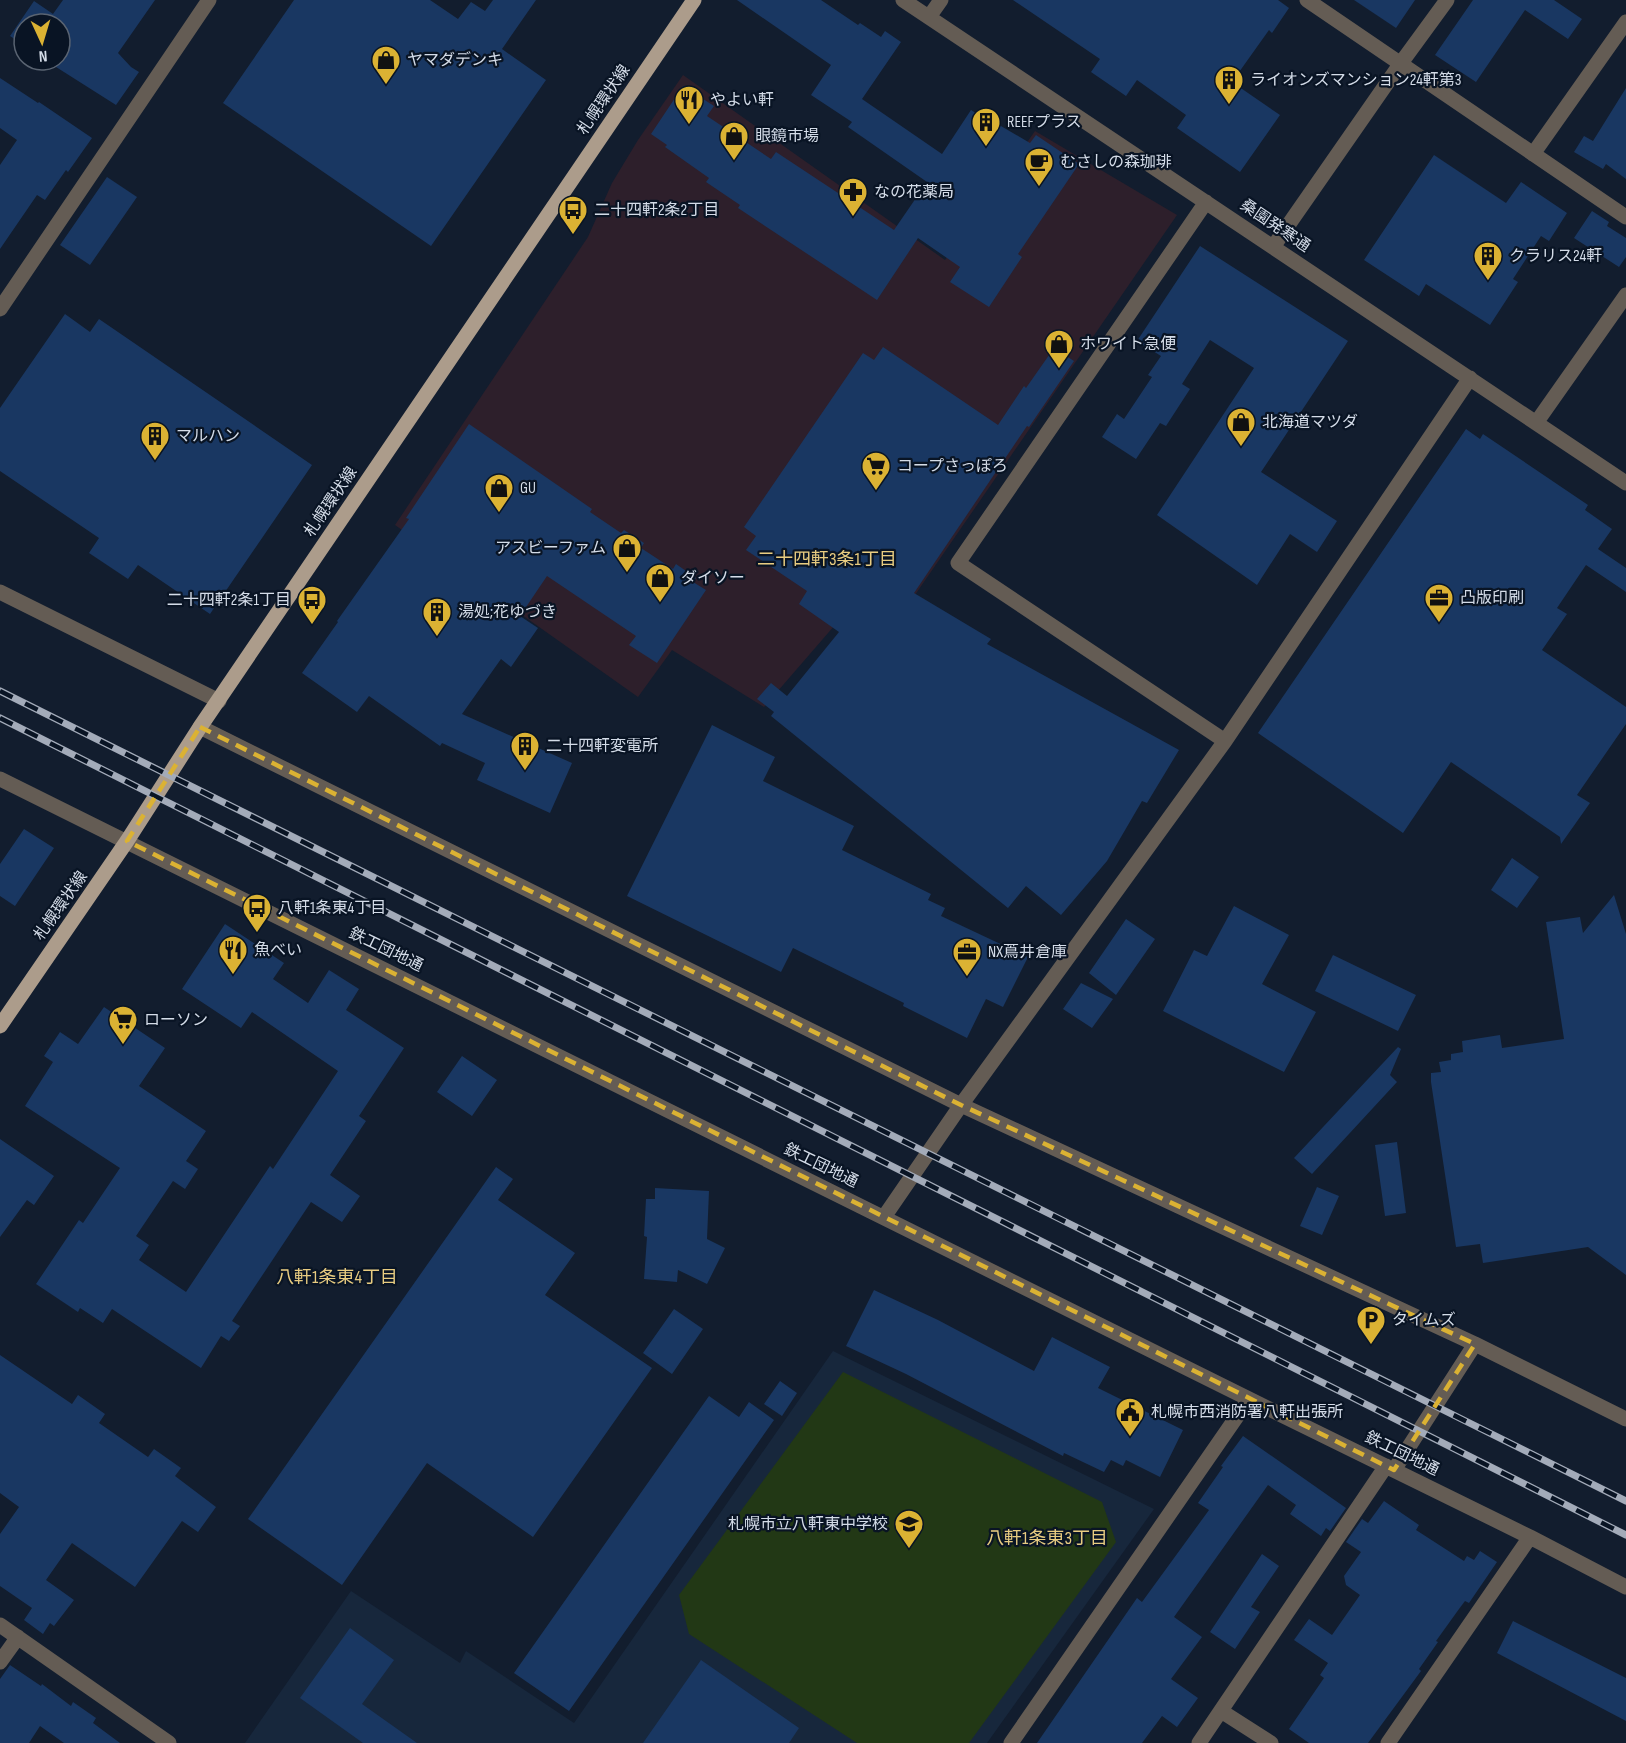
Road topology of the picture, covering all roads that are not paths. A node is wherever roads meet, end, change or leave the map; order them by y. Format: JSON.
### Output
{"nodes":[{"id":1,"x":209,"y":0,"type":"edge"},
{"id":2,"x":694,"y":0,"type":"edge"},
{"id":3,"x":903,"y":0,"type":"edge"},
{"id":4,"x":941,"y":0,"type":"edge"},
{"id":5,"x":1306,"y":0,"type":"edge"},
{"id":6,"x":1446,"y":0,"type":"edge"},
{"id":7,"x":929,"y":16,"type":"junction"},
{"id":8,"x":1626,"y":22,"type":"edge"},
{"id":9,"x":1401,"y":63,"type":"junction"},
{"id":10,"x":1533,"y":154,"type":"junction"},
{"id":11,"x":1206,"y":202,"type":"junction"},
{"id":12,"x":1626,"y":217,"type":"edge"},
{"id":13,"x":1273,"y":247,"type":"junction"},
{"id":14,"x":1626,"y":294,"type":"edge"},
{"id":15,"x":0,"y":309,"type":"edge"},
{"id":16,"x":1470,"y":378,"type":"junction"},
{"id":17,"x":1536,"y":423,"type":"junction"},
{"id":18,"x":1626,"y":483,"type":"edge"},
{"id":19,"x":0,"y":592,"type":"edge"},
{"id":20,"x":219,"y":701,"type":"junction"},
{"id":21,"x":200,"y":727,"type":"junction"},
{"id":22,"x":1224,"y":741,"type":"junction"},
{"id":23,"x":0,"y":779,"type":"edge"},
{"id":24,"x":127,"y":841,"type":"junction"},
{"id":25,"x":0,"y":1026,"type":"edge"},
{"id":26,"x":961,"y":1105,"type":"junction"},
{"id":27,"x":884,"y":1217,"type":"junction"},
{"id":28,"x":1475,"y":1344,"type":"junction"},
{"id":29,"x":1249,"y":1399,"type":"junction"},
{"id":30,"x":1626,"y":1419,"type":"edge"},
{"id":31,"x":1390,"y":1468,"type":"junction"},
{"id":32,"x":1530,"y":1537,"type":"junction"},
{"id":33,"x":1626,"y":1587,"type":"edge"},
{"id":34,"x":0,"y":1625,"type":"edge"},
{"id":35,"x":18,"y":1637,"type":"junction"},
{"id":36,"x":0,"y":1662,"type":"edge"},
{"id":37,"x":1221,"y":1711,"type":"junction"},
{"id":38,"x":150,"y":1738,"type":"edge"},
{"id":39,"x":169,"y":1743,"type":"edge"},
{"id":40,"x":1011,"y":1743,"type":"edge"},
{"id":41,"x":1199,"y":1743,"type":"edge"},
{"id":42,"x":1271,"y":1743,"type":"edge"},
{"id":43,"x":1388,"y":1743,"type":"edge"}],
"edges":[{"from":1,"to":15,"type":"street"},
{"from":2,"to":20,"type":"main road","name":"札幌環状線"},
{"from":3,"to":7,"type":"street","name":"桑園発寒通"},
{"from":4,"to":7,"type":"street"},
{"from":5,"to":9,"type":"street"},
{"from":6,"to":9,"type":"street"},
{"from":7,"to":11,"type":"street","name":"桑園発寒通"},
{"from":8,"to":10,"type":"street"},
{"from":9,"to":10,"type":"street"},
{"from":9,"to":13,"type":"street"},
{"from":10,"to":12,"type":"street"},
{"from":11,"to":13,"type":"street","name":"桑園発寒通"},
{"from":11,"to":22,"type":"street"},
{"from":13,"to":16,"type":"street","name":"桑園発寒通"},
{"from":14,"to":17,"type":"street"},
{"from":16,"to":17,"type":"street","name":"桑園発寒通"},
{"from":16,"to":22,"type":"street"},
{"from":17,"to":18,"type":"street","name":"桑園発寒通"},
{"from":19,"to":20,"type":"street"},
{"from":20,"to":21,"type":"main road","name":"札幌環状線"},
{"from":21,"to":24,"type":"main road","name":"札幌環状線"},
{"from":21,"to":26,"type":"street"},
{"from":22,"to":26,"type":"street"},
{"from":23,"to":24,"type":"street","name":"鉄工団地通"},
{"from":24,"to":25,"type":"main road","name":"札幌環状線"},
{"from":24,"to":27,"type":"street","name":"鉄工団地通"},
{"from":26,"to":27,"type":"street"},
{"from":26,"to":28,"type":"street"},
{"from":27,"to":29,"type":"street","name":"鉄工団地通"},
{"from":28,"to":30,"type":"street"},
{"from":28,"to":31,"type":"street"},
{"from":29,"to":31,"type":"street","name":"鉄工団地通"},
{"from":29,"to":40,"type":"street"},
{"from":31,"to":32,"type":"street","name":"鉄工団地通"},
{"from":31,"to":37,"type":"street"},
{"from":32,"to":33,"type":"street","name":"鉄工団地通"},
{"from":32,"to":43,"type":"street"},
{"from":34,"to":35,"type":"street"},
{"from":35,"to":36,"type":"street"},
{"from":35,"to":38,"type":"street"},
{"from":37,"to":41,"type":"street"},
{"from":37,"to":42,"type":"street"},
{"from":38,"to":39,"type":"street"}]}
